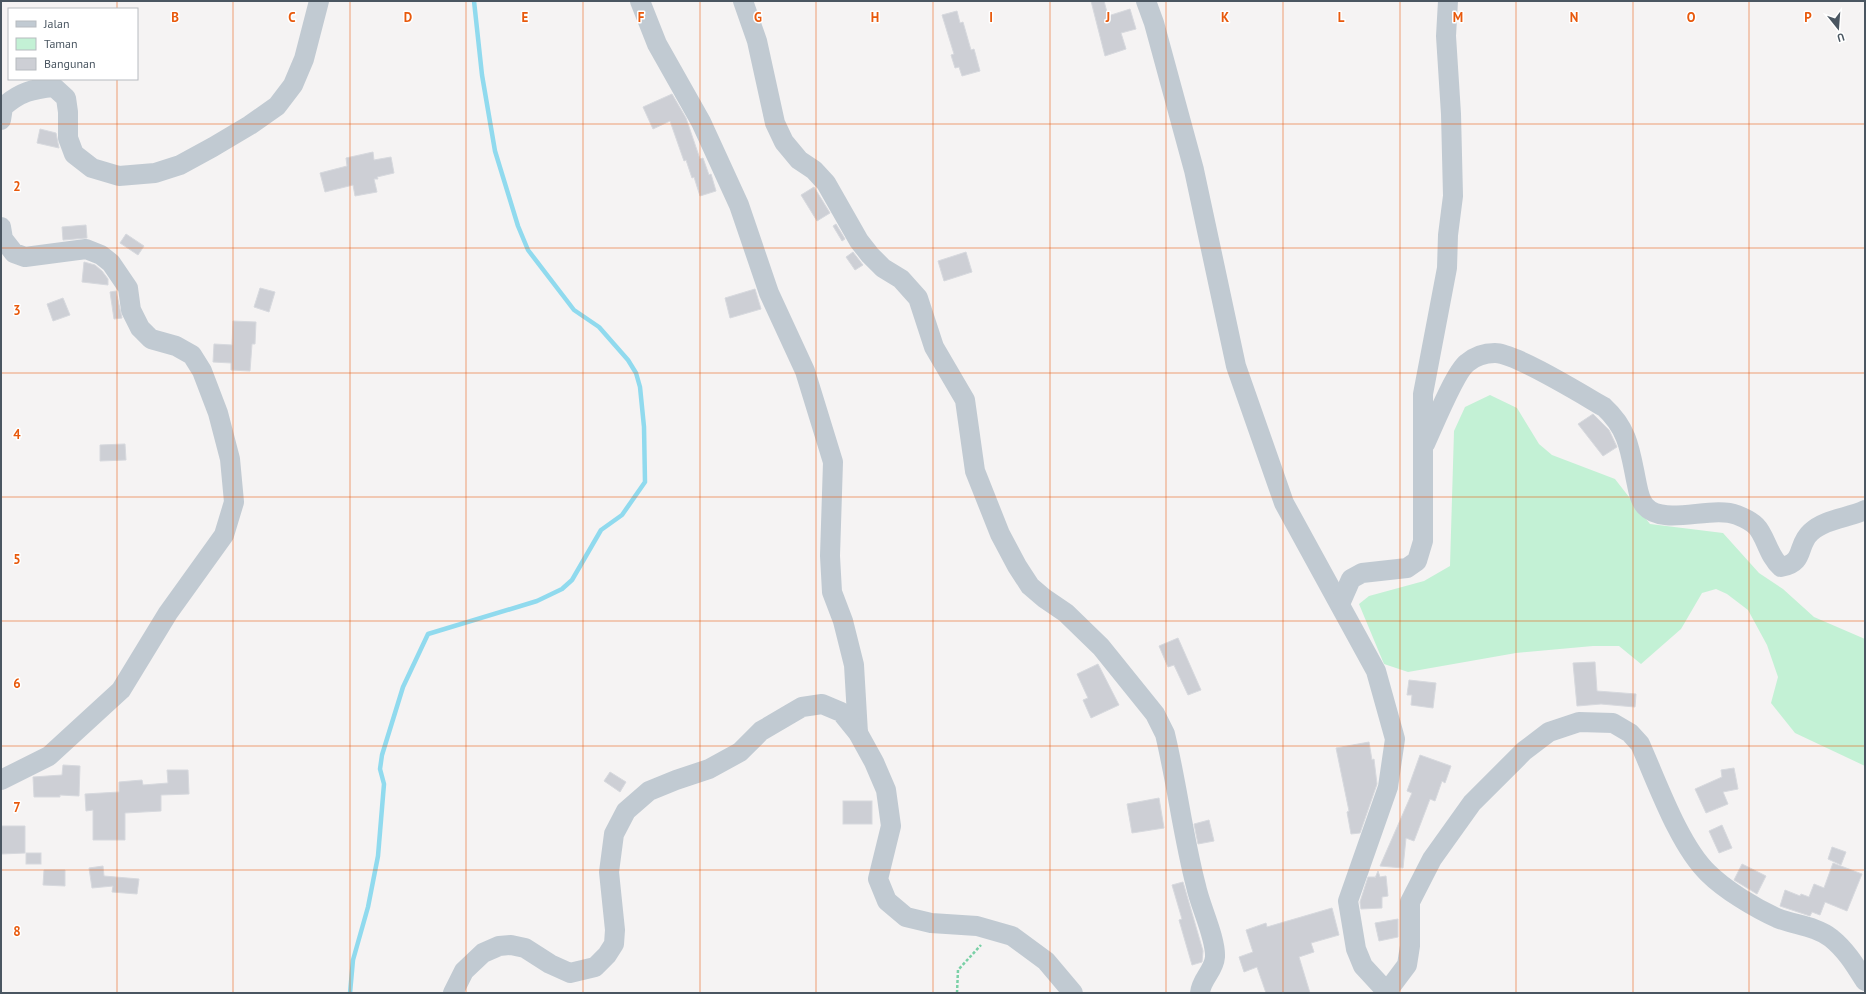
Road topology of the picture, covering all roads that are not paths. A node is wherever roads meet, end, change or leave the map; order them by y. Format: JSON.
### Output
{"nodes":[{"id":1,"x":320,"y":1,"type":"edge"},
{"id":2,"x":640,"y":1,"type":"edge"},
{"id":3,"x":743,"y":1,"type":"edge"},
{"id":4,"x":1146,"y":1,"type":"edge"},
{"id":5,"x":1448,"y":1,"type":"edge"},
{"id":6,"x":2,"y":110,"type":"edge"},
{"id":7,"x":1,"y":227,"type":"edge"},
{"id":8,"x":1423,"y":448,"type":"junction"},
{"id":9,"x":1865,"y":510,"type":"edge"},
{"id":10,"x":1340,"y":604,"type":"junction"},
{"id":11,"x":858,"y":733,"type":"junction"},
{"id":12,"x":1,"y":780,"type":"edge"},
{"id":13,"x":1865,"y":981,"type":"edge"},
{"id":14,"x":453,"y":993,"type":"edge"},
{"id":15,"x":1073,"y":993,"type":"edge"},
{"id":16,"x":1200,"y":993,"type":"edge"},
{"id":17,"x":1386,"y":993,"type":"edge"}],
"edges":[{"from":1,"to":6,"type":"street"},
{"from":2,"to":11,"type":"street"},
{"from":3,"to":16,"type":"street"},
{"from":4,"to":10,"type":"street"},
{"from":5,"to":8,"type":"street"},
{"from":7,"to":12,"type":"street"},
{"from":8,"to":9,"type":"street"},
{"from":8,"to":10,"type":"street"},
{"from":10,"to":17,"type":"street"},
{"from":11,"to":14,"type":"street"},
{"from":11,"to":15,"type":"street"},
{"from":13,"to":17,"type":"street"}]}
